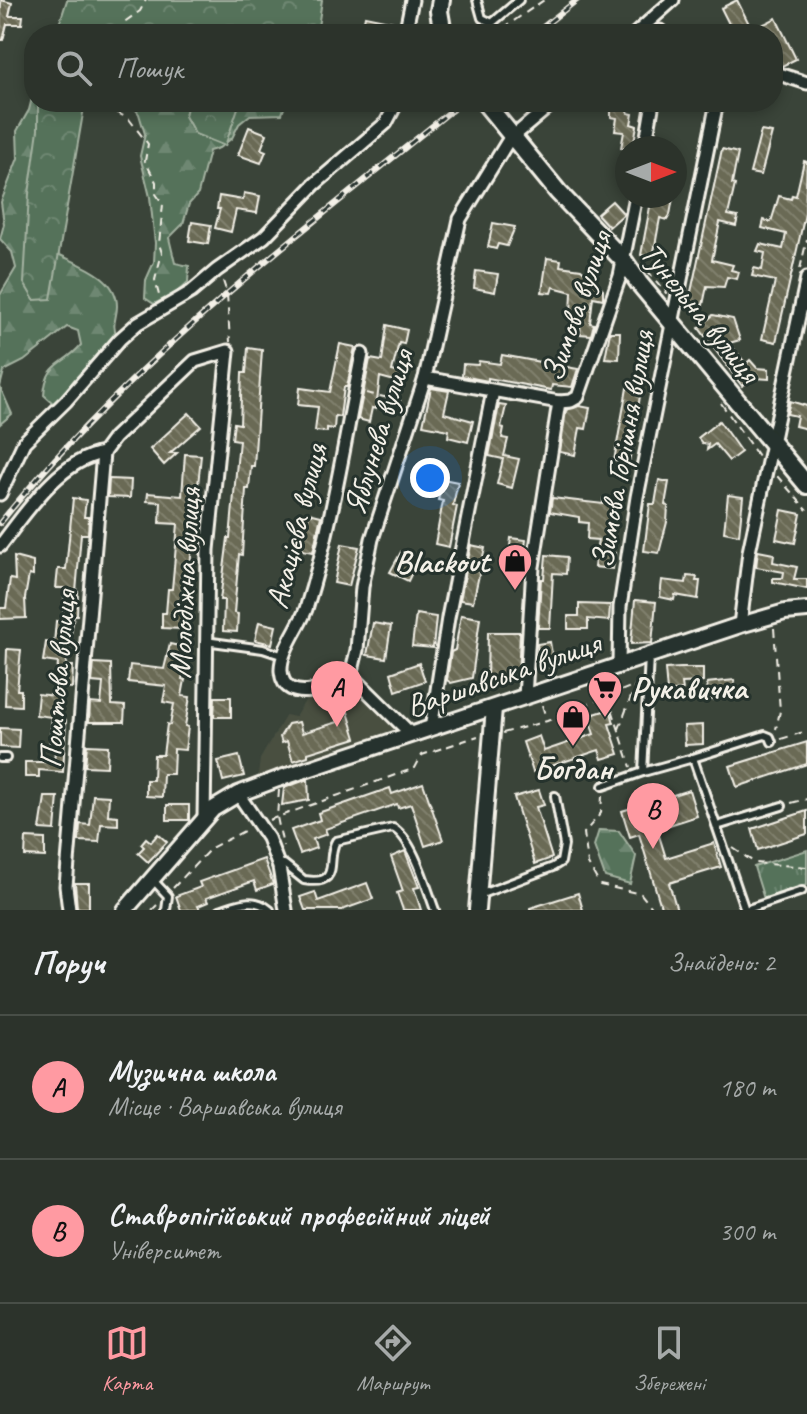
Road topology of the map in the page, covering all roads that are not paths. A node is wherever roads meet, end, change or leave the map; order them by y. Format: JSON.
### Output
{"nodes":[{"id":1,"x":412,"y":0,"type":"edge"},
{"id":2,"x":441,"y":0,"type":"edge"},
{"id":3,"x":477,"y":0,"type":"edge"},
{"id":4,"x":519,"y":0,"type":"edge"},
{"id":5,"x":673,"y":0,"type":"edge"},
{"id":6,"x":407,"y":24,"type":"edge"},
{"id":7,"x":441,"y":24,"type":"edge"},
{"id":8,"x":646,"y":24,"type":"edge"},
{"id":9,"x":783,"y":75,"type":"edge"},
{"id":10,"x":807,"y":83,"type":"edge"},
{"id":11,"x":392,"y":112,"type":"edge"},
{"id":12,"x":493,"y":112,"type":"edge"},
{"id":13,"x":542,"y":112,"type":"edge"},
{"id":14,"x":651,"y":112,"type":"edge"},
{"id":15,"x":715,"y":112,"type":"edge"},
{"id":16,"x":513,"y":135,"type":"junction"},
{"id":17,"x":647,"y":136,"type":"edge"},
{"id":18,"x":634,"y":208,"type":"edge"},
{"id":19,"x":624,"y":261,"type":"junction"},
{"id":20,"x":803,"y":275,"type":"edge"},
{"id":21,"x":672,"y":322,"type":"junction"},
{"id":22,"x":362,"y":354,"type":"dead end"},
{"id":23,"x":425,"y":378,"type":"junction"},
{"id":24,"x":493,"y":391,"type":"junction"},
{"id":25,"x":559,"y":402,"type":"junction"},
{"id":26,"x":771,"y":442,"type":"junction"},
{"id":27,"x":103,"y":453,"type":"junction"},
{"id":28,"x":807,"y":485,"type":"edge"},
{"id":29,"x":0,"y":494,"type":"edge"},
{"id":30,"x":0,"y":546,"type":"edge"},
{"id":31,"x":807,"y":610,"type":"edge"},
{"id":32,"x":740,"y":625,"type":"junction"},
{"id":33,"x":205,"y":641,"type":"junction"},
{"id":34,"x":649,"y":655,"type":"junction"},
{"id":35,"x":284,"y":656,"type":"junction"},
{"id":36,"x":619,"y":665,"type":"junction"},
{"id":37,"x":351,"y":675,"type":"junction"},
{"id":38,"x":525,"y":697,"type":"junction"},
{"id":39,"x":494,"y":708,"type":"junction"},
{"id":40,"x":431,"y":729,"type":"junction"},
{"id":41,"x":412,"y":735,"type":"junction"},
{"id":42,"x":772,"y":742,"type":"road end"},
{"id":43,"x":693,"y":758,"type":"junction"},
{"id":44,"x":643,"y":772,"type":"junction"},
{"id":45,"x":603,"y":786,"type":"road end"},
{"id":46,"x":238,"y":794,"type":"junction"},
{"id":47,"x":555,"y":796,"type":"dead end"},
{"id":48,"x":782,"y":806,"type":"road end"},
{"id":49,"x":204,"y":818,"type":"junction"},
{"id":50,"x":717,"y":826,"type":"junction"},
{"id":51,"x":281,"y":864,"type":"junction"},
{"id":52,"x":152,"y":879,"type":"junction"},
{"id":53,"x":802,"y":891,"type":"dead end"},
{"id":54,"x":478,"y":903,"type":"edge"},
{"id":55,"x":69,"y":910,"type":"edge"},
{"id":56,"x":125,"y":910,"type":"edge"},
{"id":57,"x":166,"y":910,"type":"edge"},
{"id":58,"x":220,"y":910,"type":"edge"},
{"id":59,"x":270,"y":910,"type":"edge"},
{"id":60,"x":286,"y":910,"type":"edge"},
{"id":61,"x":435,"y":910,"type":"edge"},
{"id":62,"x":745,"y":910,"type":"edge"}],
"edges":[{"from":1,"to":6,"type":"street"},
{"from":2,"to":7,"type":"main road"},
{"from":3,"to":4,"type":"lane"},
{"from":5,"to":8,"type":"street"},
{"from":9,"to":10,"type":"street"},
{"from":11,"to":29,"type":"street"},
{"from":12,"to":16,"type":"main road","name":"Тунельна вулиця"},
{"from":13,"to":16,"type":"street","name":"Яблунева вулиця"},
{"from":14,"to":17,"type":"street"},
{"from":15,"to":21,"type":"street","name":"Зимова Горішня вулиця"},
{"from":16,"to":19,"type":"main road","name":"Тунельна вулиця"},
{"from":16,"to":23,"type":"street","name":"Яблунева вулиця"},
{"from":18,"to":19,"type":"street","name":"Зимова вулиця"},
{"from":19,"to":21,"type":"main road","name":"Тунельна вулиця"},
{"from":19,"to":25,"type":"street","name":"Зимова вулиця"},
{"from":20,"to":26,"type":"street"},
{"from":21,"to":26,"type":"main road","name":"Тунельна вулиця"},
{"from":21,"to":36,"type":"street","name":"Зимова Горішня вулиця"},
{"from":22,"to":35,"type":"street","name":"Акацієва вулиця"},
{"from":23,"to":24,"type":"street","name":"Зимова вулиця"},
{"from":23,"to":37,"type":"street","name":"Яблунева вулиця"},
{"from":24,"to":25,"type":"street","name":"Зимова вулиця"},
{"from":24,"to":40,"type":"street","name":"Зимова вулиця"},
{"from":25,"to":38,"type":"street"},
{"from":26,"to":28,"type":"main road","name":"Тунельна вулиця"},
{"from":26,"to":32,"type":"street"},
{"from":27,"to":30,"type":"street"},
{"from":27,"to":33,"type":"street","name":"Молодіжна вулиця"},
{"from":27,"to":55,"type":"street","name":"Поштова вулиця"},
{"from":31,"to":32,"type":"street","name":"Варшавська вулиця"},
{"from":32,"to":34,"type":"street","name":"Варшавська вулиця"},
{"from":33,"to":35,"type":"lane"},
{"from":33,"to":49,"type":"street","name":"Молодіжна вулиця"},
{"from":34,"to":36,"type":"street","name":"Варшавська вулиця"},
{"from":34,"to":44,"type":"lane"},
{"from":35,"to":37,"type":"street","name":"Акацієва вулиця"},
{"from":36,"to":38,"type":"street","name":"Варшавська вулиця"},
{"from":37,"to":41,"type":"street"},
{"from":38,"to":39,"type":"street","name":"Варшавська вулиця"},
{"from":39,"to":40,"type":"street","name":"Варшавська вулиця"},
{"from":39,"to":54,"type":"street"},
{"from":40,"to":41,"type":"street","name":"Варшавська вулиця"},
{"from":41,"to":46,"type":"street","name":"Варшавська вулиця"},
{"from":42,"to":43,"type":"lane"},
{"from":43,"to":44,"type":"lane"},
{"from":43,"to":50,"type":"lane"},
{"from":44,"to":45,"type":"lane"},
{"from":46,"to":49,"type":"street","name":"Варшавська вулиця"},
{"from":46,"to":51,"type":"street"},
{"from":47,"to":54,"type":"lane"},
{"from":48,"to":50,"type":"lane"},
{"from":49,"to":52,"type":"street","name":"Варшавська вулиця"},
{"from":50,"to":62,"type":"lane"},
{"from":51,"to":60,"type":"street"},
{"from":51,"to":61,"type":"lane"},
{"from":52,"to":56,"type":"street","name":"Варшавська вулиця"},
{"from":52,"to":57,"type":"lane"},
{"from":53,"to":62,"type":"lane"},
{"from":58,"to":59,"type":"lane"}]}
